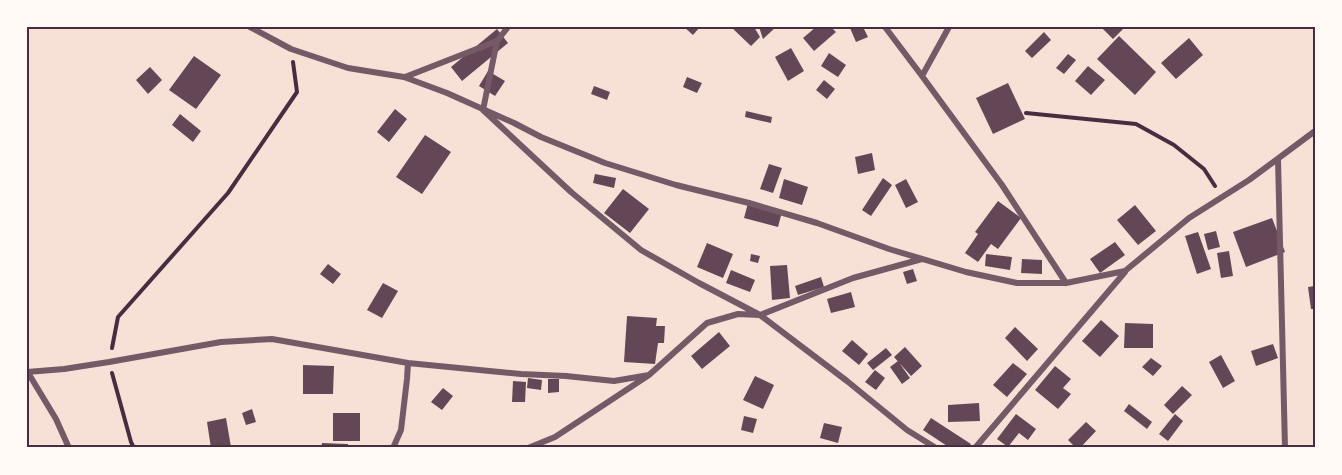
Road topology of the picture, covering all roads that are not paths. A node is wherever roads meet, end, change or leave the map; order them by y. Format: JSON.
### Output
{"nodes":[{"id":1,"x":250,"y":27,"type":"edge"},
{"id":2,"x":508,"y":27,"type":"edge"},
{"id":3,"x":885,"y":27,"type":"edge"},
{"id":4,"x":949,"y":27,"type":"edge"},
{"id":5,"x":497,"y":41,"type":"junction"},
{"id":6,"x":922,"y":76,"type":"junction"},
{"id":7,"x":404,"y":77,"type":"junction"},
{"id":8,"x":483,"y":110,"type":"junction"},
{"id":9,"x":1315,"y":131,"type":"edge"},
{"id":10,"x":1278,"y":159,"type":"junction"},
{"id":11,"x":922,"y":259,"type":"junction"},
{"id":12,"x":1125,"y":271,"type":"junction"},
{"id":13,"x":1066,"y":283,"type":"junction"},
{"id":14,"x":760,"y":315,"type":"junction"},
{"id":15,"x":408,"y":363,"type":"junction"},
{"id":16,"x":27,"y":372,"type":"edge"},
{"id":17,"x":649,"y":375,"type":"junction"},
{"id":18,"x":932,"y":447,"type":"edge"},
{"id":19,"x":69,"y":448,"type":"edge"},
{"id":20,"x":393,"y":448,"type":"edge"},
{"id":21,"x":528,"y":448,"type":"edge"},
{"id":22,"x":975,"y":448,"type":"edge"},
{"id":23,"x":1285,"y":448,"type":"edge"}],
"edges":[{"from":1,"to":7,"type":"street"},
{"from":2,"to":5,"type":"street"},
{"from":3,"to":6,"type":"street"},
{"from":4,"to":6,"type":"street"},
{"from":5,"to":7,"type":"street"},
{"from":5,"to":8,"type":"street"},
{"from":6,"to":13,"type":"street"},
{"from":7,"to":8,"type":"street"},
{"from":8,"to":11,"type":"street"},
{"from":8,"to":14,"type":"street"},
{"from":9,"to":10,"type":"street"},
{"from":10,"to":12,"type":"street"},
{"from":10,"to":23,"type":"street"},
{"from":11,"to":13,"type":"street"},
{"from":11,"to":14,"type":"street"},
{"from":12,"to":13,"type":"street"},
{"from":12,"to":22,"type":"street"},
{"from":14,"to":17,"type":"street"},
{"from":14,"to":18,"type":"street"},
{"from":15,"to":16,"type":"street"},
{"from":15,"to":17,"type":"street"},
{"from":15,"to":20,"type":"street"},
{"from":16,"to":19,"type":"street"},
{"from":17,"to":21,"type":"street"}]}
